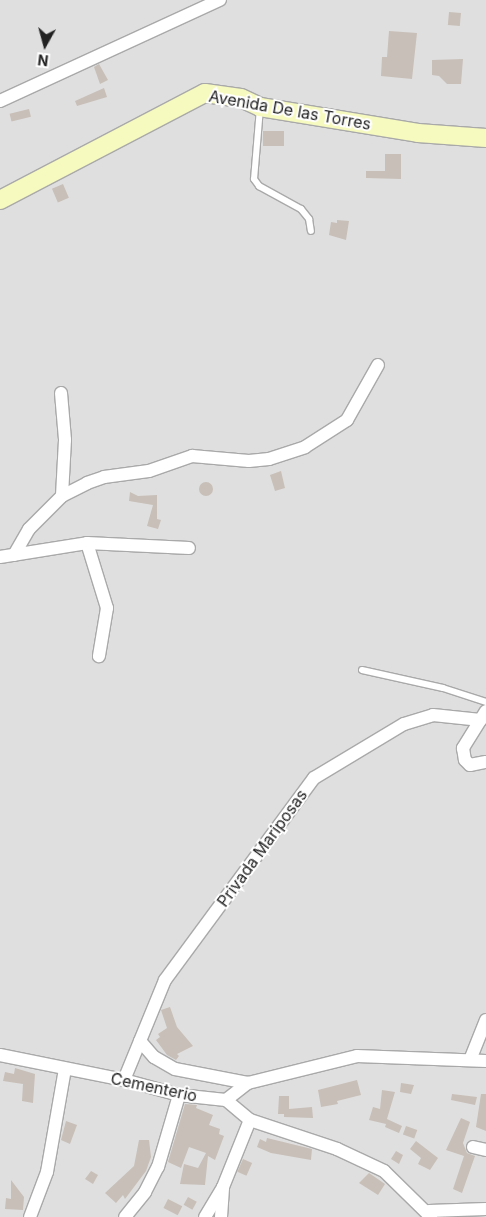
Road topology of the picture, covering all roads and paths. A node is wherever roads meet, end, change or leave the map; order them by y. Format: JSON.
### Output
{"nodes":[{"id":1,"x":220,"y":0,"type":"edge"},
{"id":2,"x":0,"y":101,"type":"edge"},
{"id":3,"x":260,"y":107,"type":"junction"},
{"id":4,"x":486,"y":138,"type":"edge"},
{"id":5,"x":0,"y":200,"type":"edge"},
{"id":6,"x":311,"y":231,"type":"dead end"},
{"id":7,"x":378,"y":365,"type":"dead end"},
{"id":8,"x":61,"y":393,"type":"dead end"},
{"id":9,"x":62,"y":496,"type":"junction"},
{"id":10,"x":87,"y":543,"type":"junction"},
{"id":11,"x":189,"y":548,"type":"dead end"},
{"id":12,"x":14,"y":555,"type":"junction"},
{"id":13,"x":0,"y":557,"type":"edge"},
{"id":14,"x":99,"y":656,"type":"dead end"},
{"id":15,"x":362,"y":670,"type":"dead end"},
{"id":16,"x":486,"y":702,"type":"edge"},
{"id":17,"x":483,"y":716,"type":"edge"},
{"id":18,"x":486,"y":762,"type":"edge"},
{"id":19,"x":486,"y":1020,"type":"edge"},
{"id":20,"x":140,"y":1041,"type":"junction"},
{"id":21,"x":0,"y":1055,"type":"edge"},
{"id":22,"x":470,"y":1060,"type":"junction"},
{"id":23,"x":486,"y":1061,"type":"edge"},
{"id":24,"x":65,"y":1068,"type":"junction"},
{"id":25,"x":124,"y":1080,"type":"junction"},
{"id":26,"x":248,"y":1083,"type":"junction"},
{"id":27,"x":179,"y":1095,"type":"junction"},
{"id":28,"x":226,"y":1100,"type":"junction"},
{"id":29,"x":250,"y":1120,"type":"junction"},
{"id":30,"x":472,"y":1147,"type":"dead end"},
{"id":31,"x":486,"y":1150,"type":"edge"},
{"id":32,"x":223,"y":1187,"type":"junction"},
{"id":33,"x":486,"y":1209,"type":"edge"},
{"id":34,"x":430,"y":1214,"type":"edge"},
{"id":35,"x":465,"y":1214,"type":"edge"},
{"id":36,"x":30,"y":1217,"type":"edge"},
{"id":37,"x":125,"y":1217,"type":"edge"},
{"id":38,"x":205,"y":1217,"type":"edge"},
{"id":39,"x":221,"y":1217,"type":"edge"}],
"edges":[{"from":1,"to":2,"type":"street"},
{"from":3,"to":4,"type":"street","name":"Avenida De las Torres"},
{"from":3,"to":5,"type":"street","name":"Avenida De las Torres"},
{"from":3,"to":6,"type":"lane"},
{"from":7,"to":9,"type":"street"},
{"from":8,"to":9,"type":"street"},
{"from":9,"to":12,"type":"street"},
{"from":10,"to":11,"type":"street"},
{"from":10,"to":12,"type":"street"},
{"from":10,"to":14,"type":"street"},
{"from":12,"to":13,"type":"street"},
{"from":15,"to":16,"type":"lane"},
{"from":17,"to":18,"type":"street"},
{"from":17,"to":20,"type":"street","name":"Privada Mariposas"},
{"from":19,"to":22,"type":"street"},
{"from":20,"to":25,"type":"street","name":"Privada Mariposas"},
{"from":20,"to":26,"type":"street"},
{"from":21,"to":24,"type":"street","name":"Cementerio"},
{"from":22,"to":23,"type":"street"},
{"from":22,"to":26,"type":"street"},
{"from":24,"to":25,"type":"street","name":"Cementerio"},
{"from":24,"to":36,"type":"street"},
{"from":25,"to":27,"type":"street","name":"Cementerio"},
{"from":26,"to":28,"type":"street"},
{"from":27,"to":28,"type":"street","name":"Cementerio"},
{"from":27,"to":37,"type":"street"},
{"from":28,"to":29,"type":"street"},
{"from":29,"to":32,"type":"street"},
{"from":29,"to":34,"type":"street"},
{"from":30,"to":31,"type":"street"},
{"from":32,"to":38,"type":"street"},
{"from":32,"to":39,"type":"street"},
{"from":33,"to":35,"type":"street"},
{"from":34,"to":35,"type":"street"}]}
